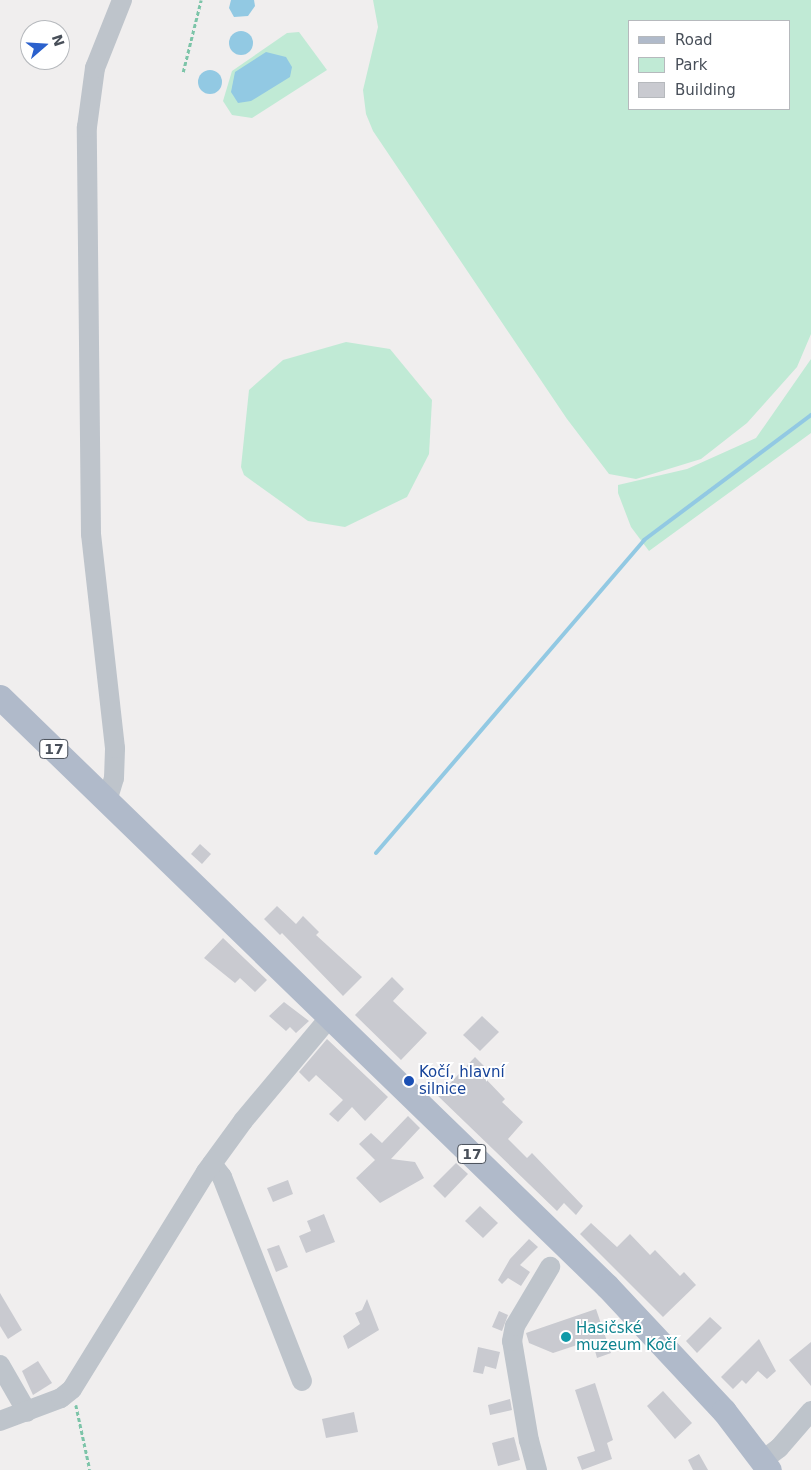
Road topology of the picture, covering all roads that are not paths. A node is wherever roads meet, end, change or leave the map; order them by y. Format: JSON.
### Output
{"nodes":[{"id":1,"x":118,"y":2,"type":"edge"},
{"id":2,"x":0,"y":698,"type":"edge"},
{"id":3,"x":107,"y":801,"type":"junction"},
{"id":4,"x":330,"y":1017,"type":"junction"},
{"id":5,"x":212,"y":1164,"type":"junction"},
{"id":6,"x":550,"y":1267,"type":"dead end"},
{"id":7,"x":0,"y":1365,"type":"edge"},
{"id":8,"x":302,"y":1381,"type":"dead end"},
{"id":9,"x":811,"y":1411,"type":"edge"},
{"id":10,"x":27,"y":1412,"type":"junction"},
{"id":11,"x":0,"y":1421,"type":"edge"},
{"id":12,"x":766,"y":1465,"type":"edge"},
{"id":13,"x":537,"y":1470,"type":"edge"}],
"edges":[{"from":1,"to":3,"type":"street"},
{"from":2,"to":3,"type":"main road","number":"17"},
{"from":3,"to":4,"type":"main road","number":"17"},
{"from":4,"to":5,"type":"street"},
{"from":4,"to":12,"type":"main road","number":"17"},
{"from":5,"to":8,"type":"street"},
{"from":5,"to":10,"type":"street"},
{"from":6,"to":13,"type":"street"},
{"from":7,"to":10,"type":"street"},
{"from":9,"to":12,"type":"street"},
{"from":10,"to":11,"type":"street"}]}
